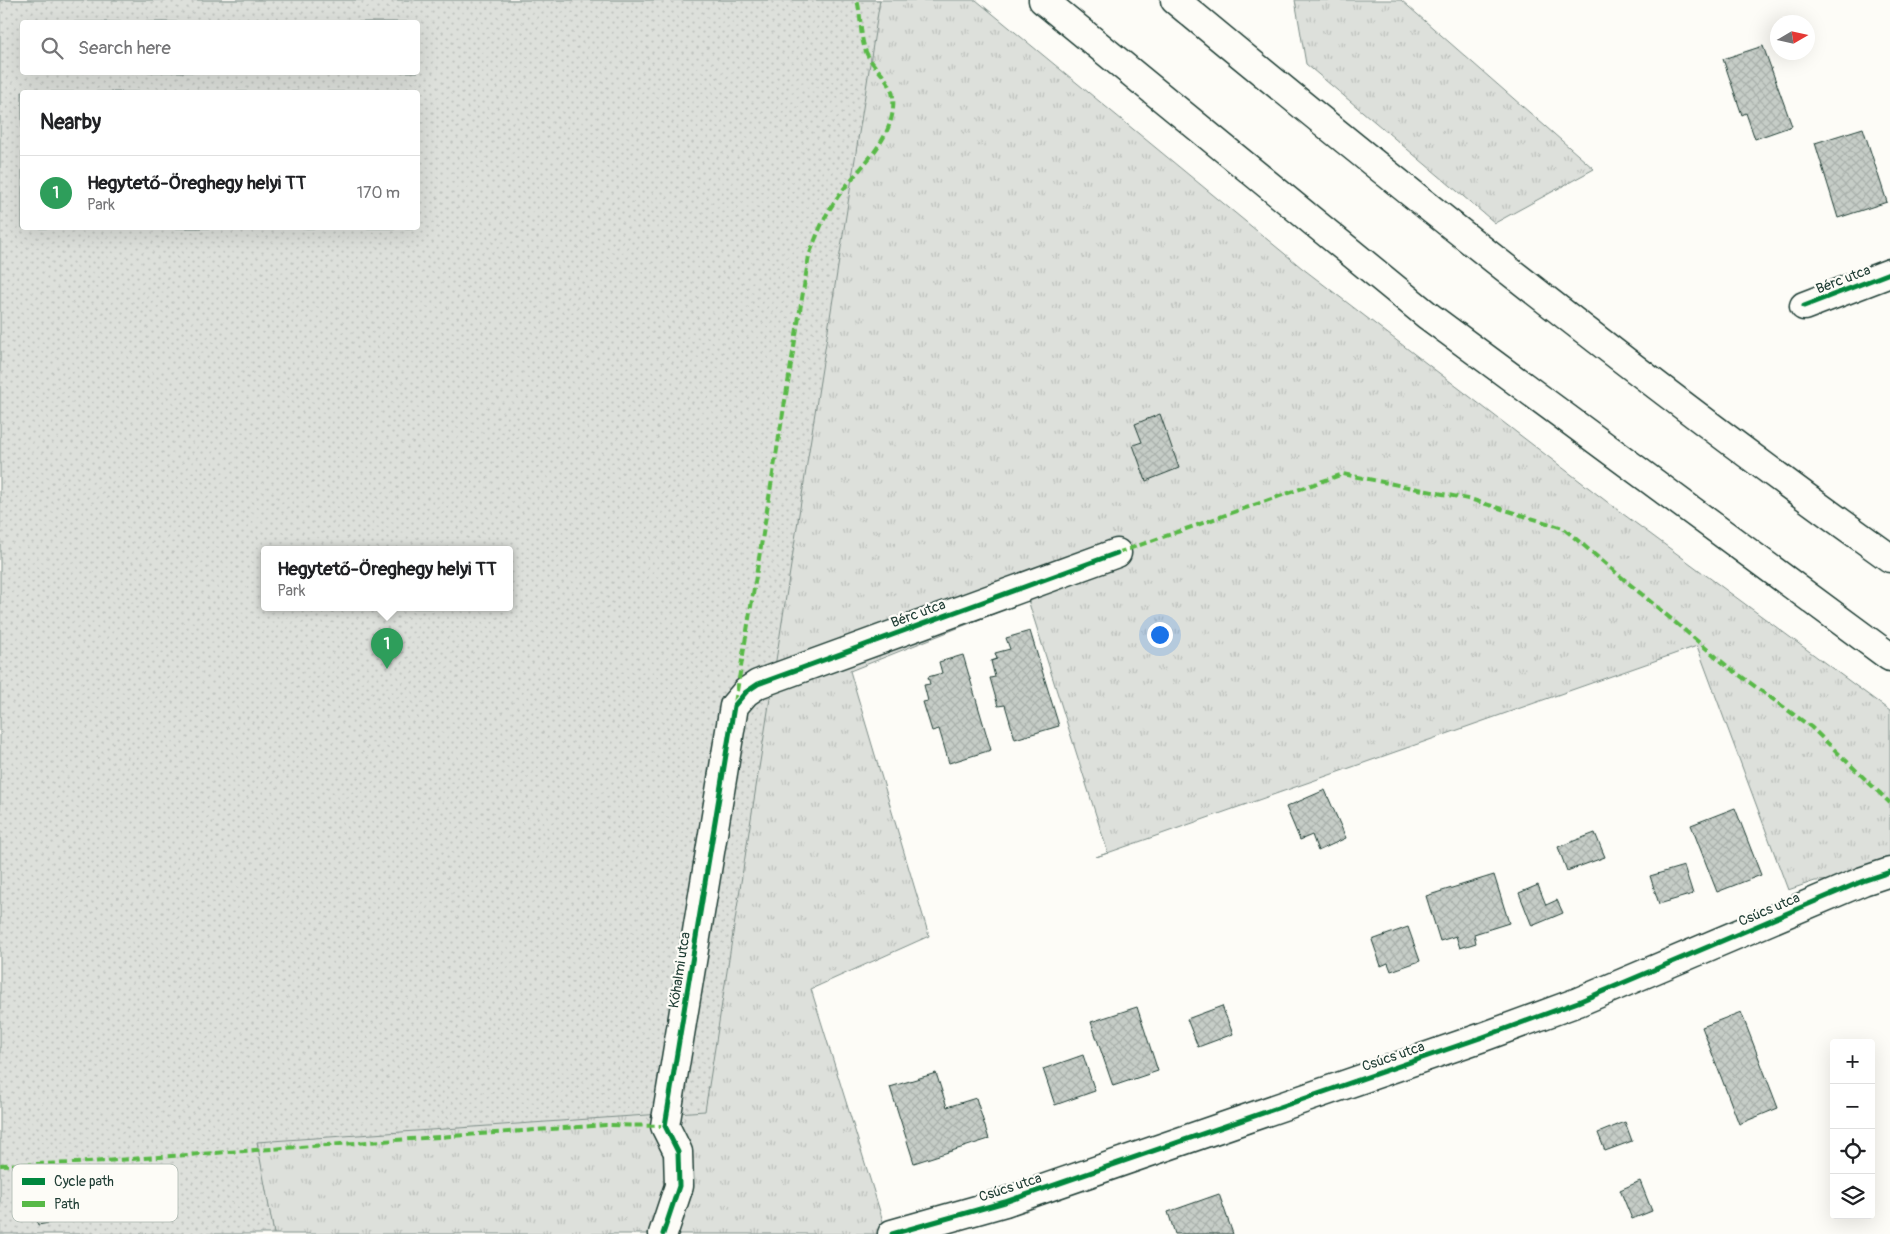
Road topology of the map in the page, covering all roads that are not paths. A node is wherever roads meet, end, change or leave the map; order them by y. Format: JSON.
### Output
{"nodes":[{"id":1,"x":1043,"y":0,"type":"edge"},
{"id":2,"x":1174,"y":0,"type":"edge"},
{"id":3,"x":1890,"y":272,"type":"edge"},
{"id":4,"x":1804,"y":306,"type":"dead end"},
{"id":5,"x":1117,"y":553,"type":"dead end"},
{"id":6,"x":1890,"y":558,"type":"edge"},
{"id":7,"x":1890,"y":657,"type":"edge"},
{"id":8,"x":734,"y":706,"type":"joint"},
{"id":9,"x":1890,"y":872,"type":"edge"},
{"id":10,"x":663,"y":1234,"type":"edge"},
{"id":11,"x":892,"y":1234,"type":"edge"}],
"edges":[{"from":1,"to":7,"type":"main road"},
{"from":2,"to":6,"type":"main road"},
{"from":3,"to":4,"type":"main road","name":"Bérc utca"},
{"from":5,"to":8,"type":"main road","name":"Bérc utca"},
{"from":8,"to":10,"type":"main road","name":"Kőhalmi utca"},
{"from":9,"to":11,"type":"main road","name":"Csúcs utca"}]}
